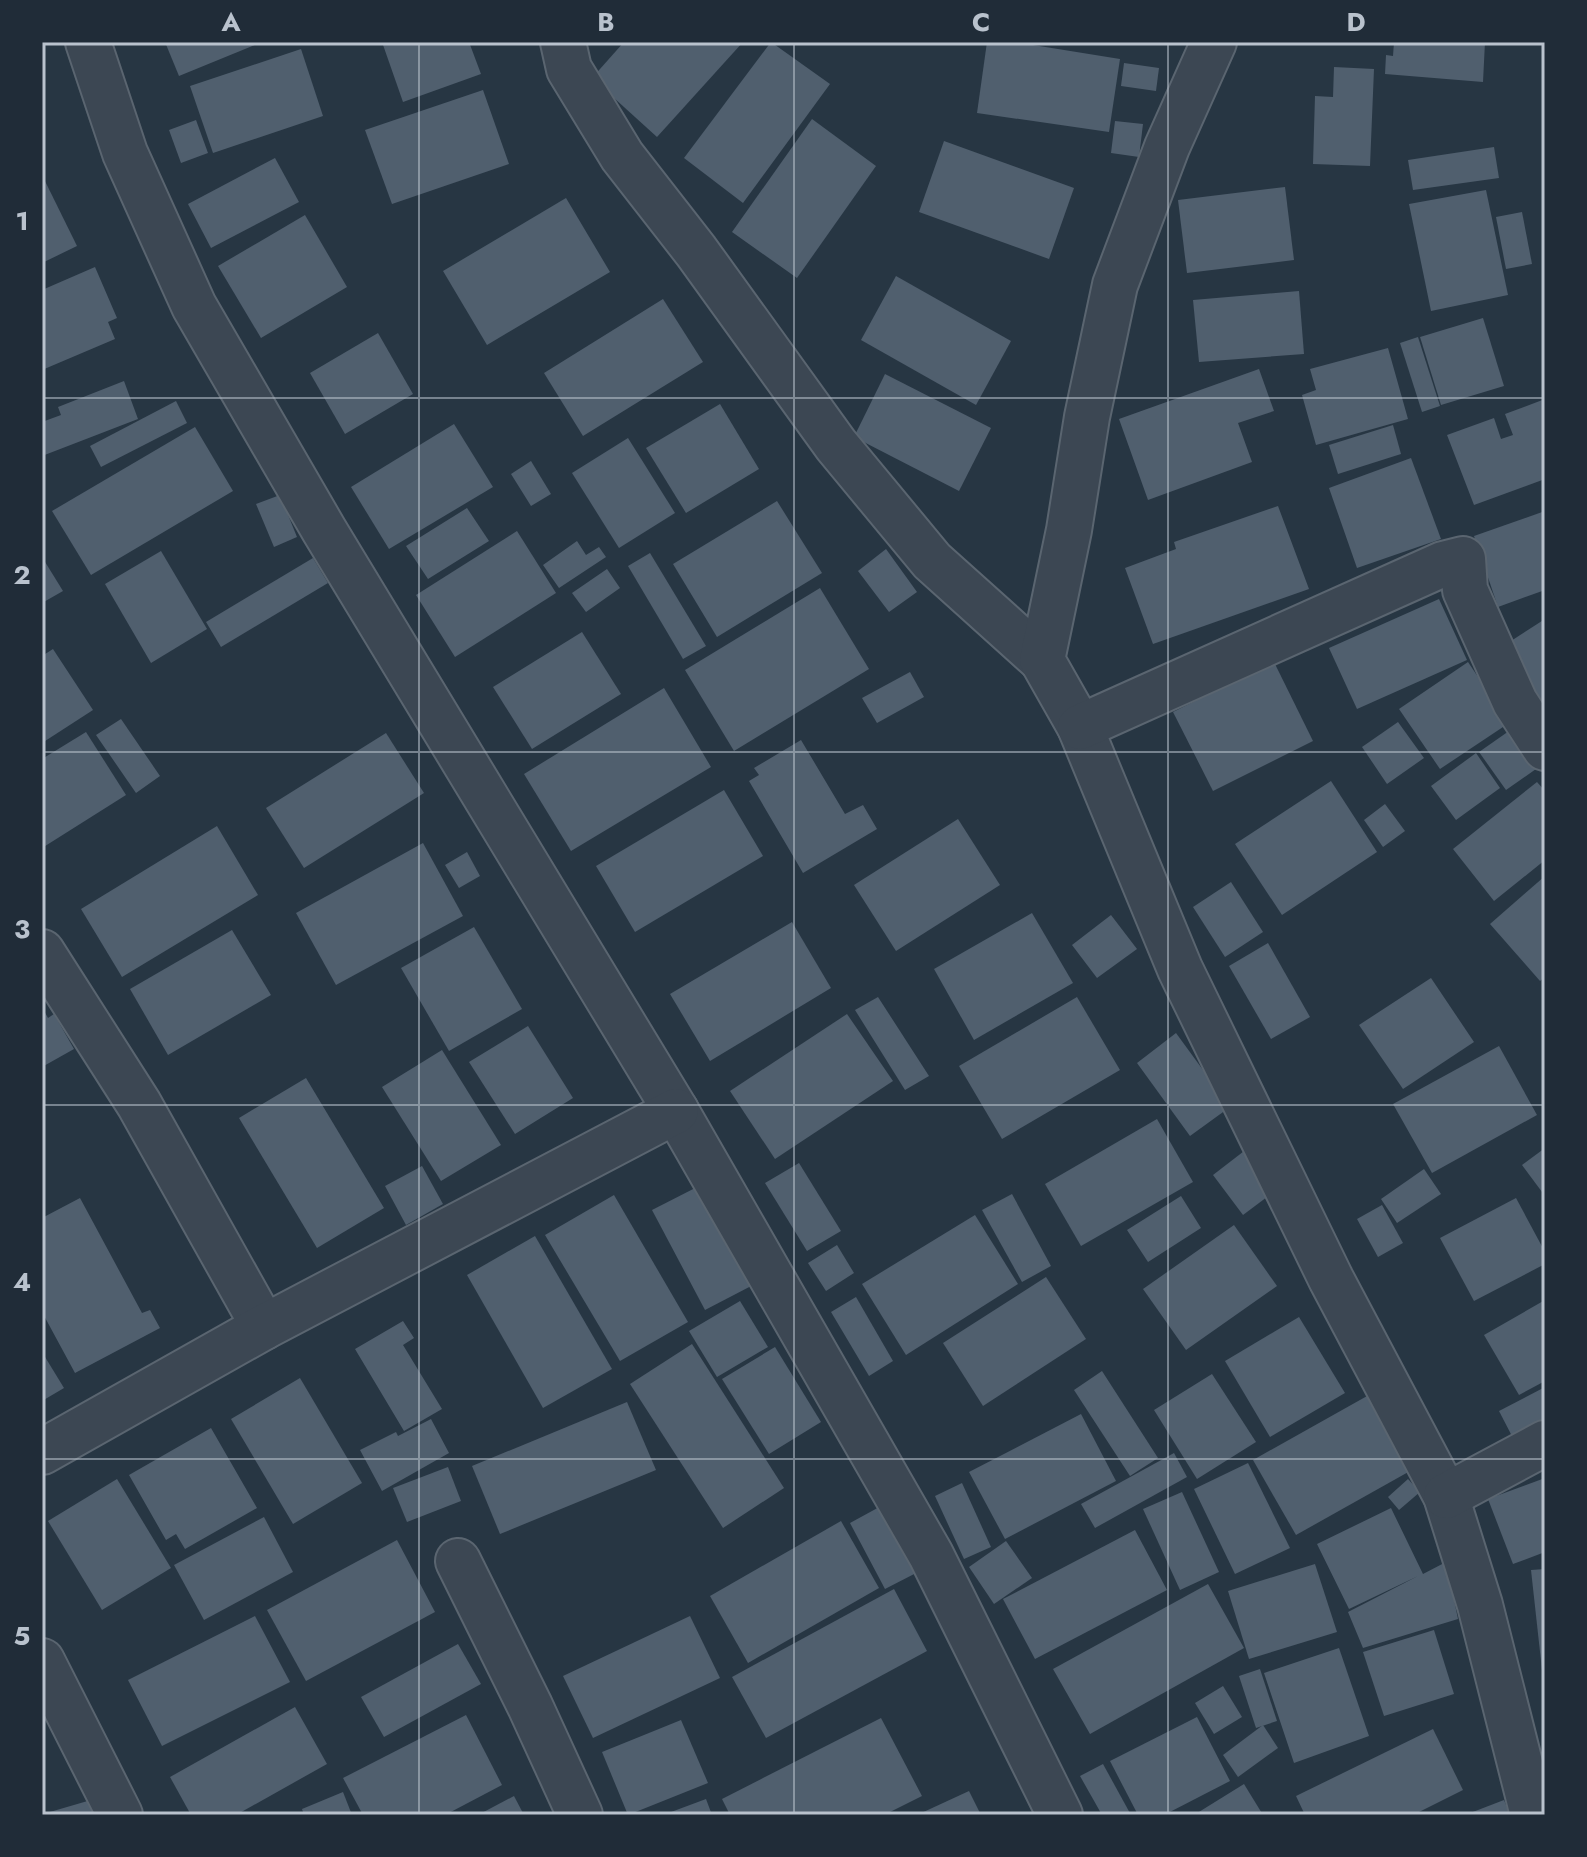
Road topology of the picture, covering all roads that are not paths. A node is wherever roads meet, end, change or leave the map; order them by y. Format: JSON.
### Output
{"nodes":[{"id":1,"x":88,"y":42,"type":"edge"},
{"id":2,"x":563,"y":42,"type":"edge"},
{"id":3,"x":1214,"y":42,"type":"edge"},
{"id":4,"x":1042,"y":660,"type":"junction"},
{"id":5,"x":1080,"y":727,"type":"junction"},
{"id":6,"x":1545,"y":748,"type":"edge"},
{"id":7,"x":42,"y":952,"type":"edge"},
{"id":8,"x":676,"y":1111,"type":"junction"},
{"id":9,"x":264,"y":1327,"type":"junction"},
{"id":10,"x":1545,"y":1443,"type":"edge"},
{"id":11,"x":42,"y":1452,"type":"edge"},
{"id":12,"x":1446,"y":1496,"type":"junction"},
{"id":13,"x":458,"y":1561,"type":"dead end"},
{"id":14,"x":42,"y":1661,"type":"edge"},
{"id":15,"x":1530,"y":1752,"type":"edge"},
{"id":16,"x":120,"y":1815,"type":"edge"},
{"id":17,"x":580,"y":1815,"type":"edge"},
{"id":18,"x":1060,"y":1815,"type":"edge"},
{"id":19,"x":1533,"y":1815,"type":"edge"}],
"edges":[{"from":1,"to":8,"type":"street"},
{"from":2,"to":4,"type":"street"},
{"from":3,"to":4,"type":"street"},
{"from":4,"to":5,"type":"street"},
{"from":5,"to":6,"type":"street"},
{"from":5,"to":12,"type":"street"},
{"from":7,"to":9,"type":"street"},
{"from":8,"to":9,"type":"street"},
{"from":8,"to":18,"type":"street"},
{"from":9,"to":11,"type":"street"},
{"from":10,"to":12,"type":"street"},
{"from":12,"to":15,"type":"street"},
{"from":13,"to":17,"type":"street"},
{"from":14,"to":16,"type":"street"},
{"from":15,"to":19,"type":"street"}]}
